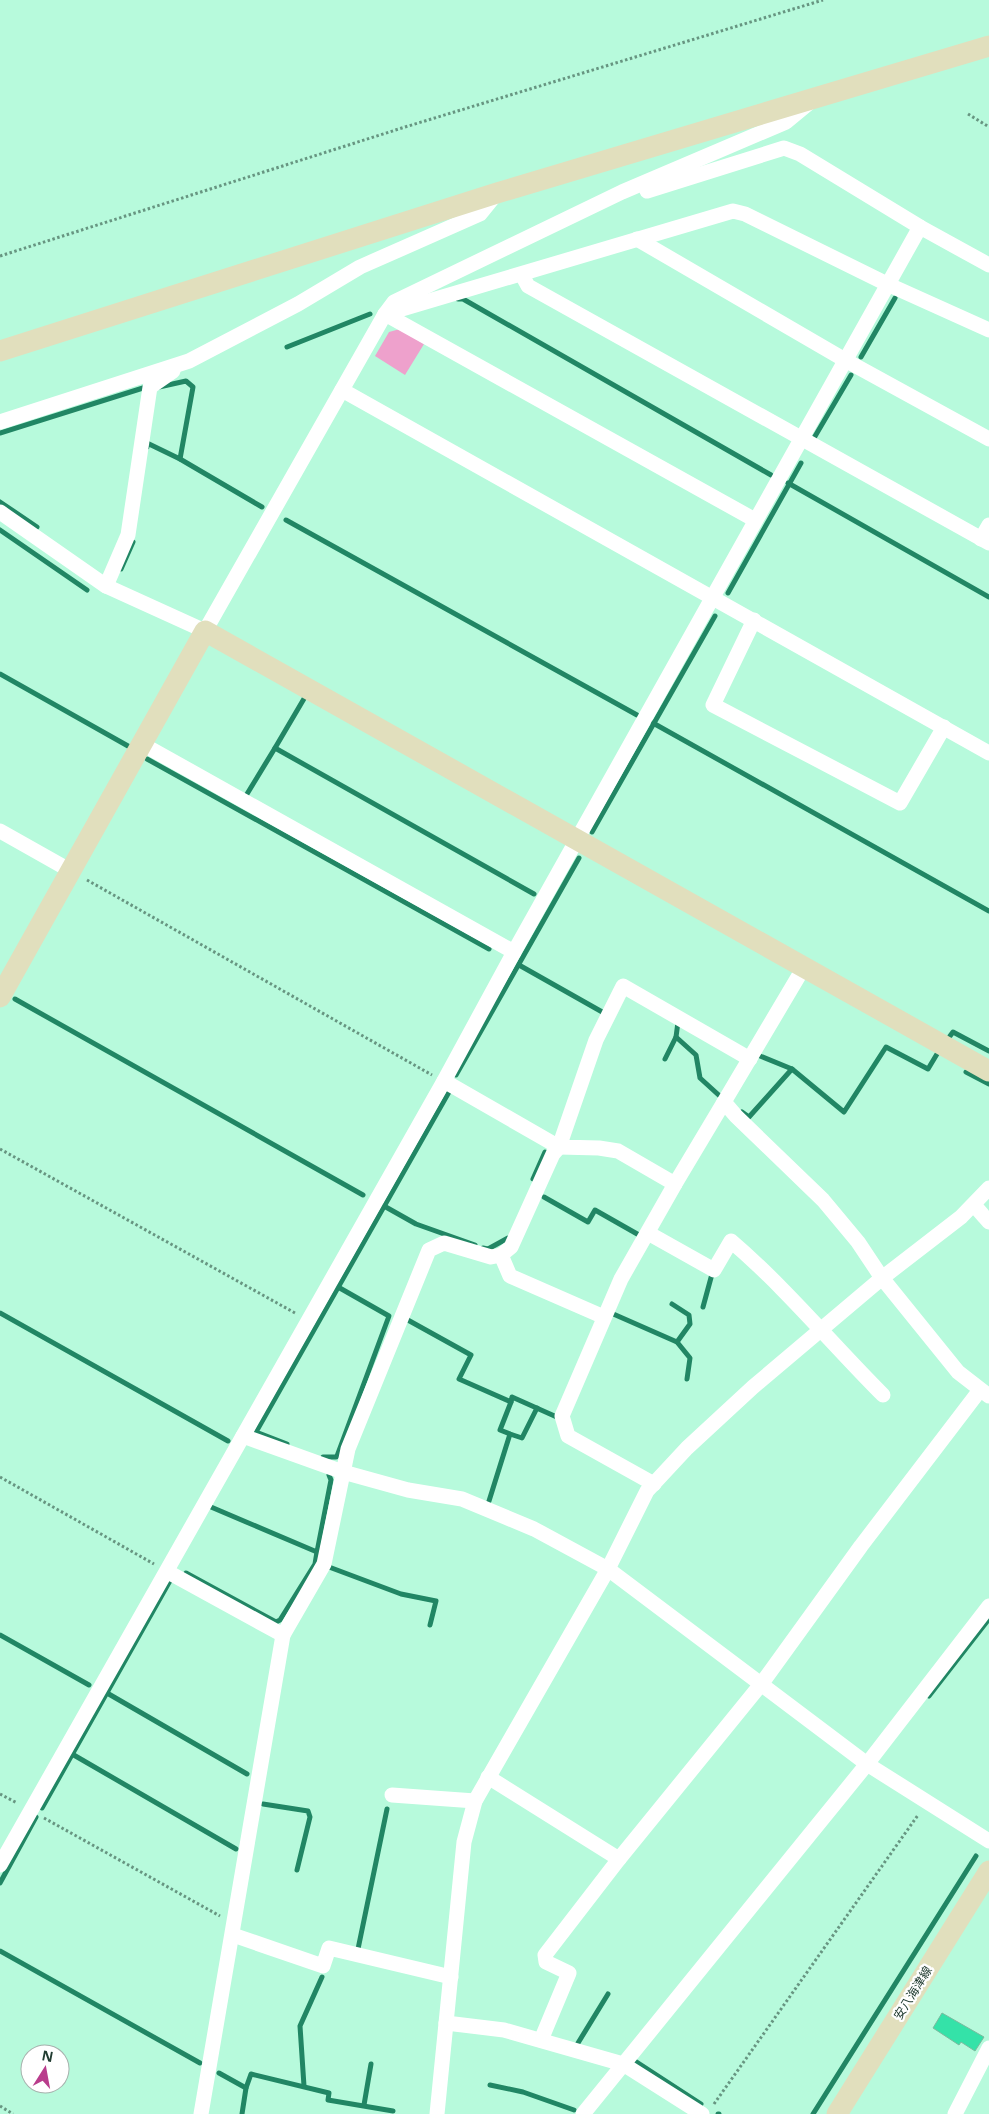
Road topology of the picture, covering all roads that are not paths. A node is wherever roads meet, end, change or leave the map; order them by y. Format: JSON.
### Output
{"nodes":[{"id":1,"x":989,"y":46,"type":"edge"},
{"id":2,"x":812,"y":100,"type":"junction"},
{"id":3,"x":622,"y":192,"type":"junction"},
{"id":4,"x":497,"y":193,"type":"junction"},
{"id":5,"x":920,"y":227,"type":"junction"},
{"id":6,"x":637,"y":239,"type":"junction"},
{"id":7,"x":989,"y":265,"type":"edge"},
{"id":8,"x":522,"y":275,"type":"junction"},
{"id":9,"x":888,"y":284,"type":"junction"},
{"id":10,"x":385,"y":314,"type":"junction"},
{"id":11,"x":989,"y":330,"type":"edge"},
{"id":12,"x":0,"y":351,"type":"edge"},
{"id":13,"x":845,"y":360,"type":"junction"},
{"id":14,"x":189,"y":361,"type":"junction"},
{"id":15,"x":342,"y":390,"type":"junction"},
{"id":16,"x":0,"y":422,"type":"edge"},
{"id":17,"x":801,"y":438,"type":"junction"},
{"id":18,"x":989,"y":439,"type":"edge"},
{"id":19,"x":0,"y":512,"type":"edge"},
{"id":20,"x":755,"y":520,"type":"junction"},
{"id":21,"x":989,"y":525,"type":"edge"},
{"id":22,"x":985,"y":541,"type":"edge"},
{"id":23,"x":106,"y":586,"type":"junction"},
{"id":24,"x":712,"y":597,"type":"junction"},
{"id":25,"x":754,"y":620,"type":"junction"},
{"id":26,"x":205,"y":631,"type":"junction"},
{"id":27,"x":944,"y":727,"type":"junction"},
{"id":28,"x":142,"y":744,"type":"junction"},
{"id":29,"x":987,"y":748,"type":"edge"},
{"id":30,"x":0,"y":831,"type":"edge"},
{"id":31,"x":577,"y":840,"type":"junction"},
{"id":32,"x":71,"y":871,"type":"junction"},
{"id":33,"x":514,"y":952,"type":"junction"},
{"id":34,"x":804,"y":967,"type":"junction"},
{"id":35,"x":0,"y":997,"type":"edge"},
{"id":36,"x":750,"y":1059,"type":"junction"},
{"id":37,"x":989,"y":1071,"type":"edge"},
{"id":38,"x":444,"y":1081,"type":"junction"},
{"id":39,"x":724,"y":1102,"type":"junction"},
{"id":40,"x":559,"y":1147,"type":"junction"},
{"id":41,"x":675,"y":1184,"type":"junction"},
{"id":42,"x":989,"y":1188,"type":"edge"},
{"id":43,"x":974,"y":1204,"type":"junction"},
{"id":44,"x":989,"y":1222,"type":"edge"},
{"id":45,"x":648,"y":1232,"type":"junction"},
{"id":46,"x":501,"y":1255,"type":"junction"},
{"id":47,"x":882,"y":1278,"type":"junction"},
{"id":48,"x":604,"y":1317,"type":"junction"},
{"id":49,"x":820,"y":1331,"type":"junction"},
{"id":50,"x":984,"y":1393,"type":"edge"},
{"id":51,"x":883,"y":1395,"type":"dead end"},
{"id":52,"x":243,"y":1436,"type":"junction"},
{"id":53,"x":342,"y":1472,"type":"junction"},
{"id":54,"x":654,"y":1484,"type":"junction"},
{"id":55,"x":608,"y":1569,"type":"junction"},
{"id":56,"x":168,"y":1572,"type":"junction"},
{"id":57,"x":989,"y":1606,"type":"edge"},
{"id":58,"x":283,"y":1635,"type":"junction"},
{"id":59,"x":762,"y":1683,"type":"junction"},
{"id":60,"x":867,"y":1764,"type":"junction"},
{"id":61,"x":488,"y":1777,"type":"junction"},
{"id":62,"x":392,"y":1795,"type":"dead end"},
{"id":63,"x":475,"y":1801,"type":"junction"},
{"id":64,"x":989,"y":1841,"type":"edge"},
{"id":65,"x":619,"y":1859,"type":"junction"},
{"id":66,"x":0,"y":1864,"type":"edge"},
{"id":67,"x":989,"y":1871,"type":"edge"},
{"id":68,"x":234,"y":1929,"type":"junction"},
{"id":69,"x":451,"y":1978,"type":"junction"},
{"id":70,"x":446,"y":2023,"type":"junction"},
{"id":71,"x":540,"y":2040,"type":"junction"},
{"id":72,"x":989,"y":2048,"type":"edge"},
{"id":73,"x":622,"y":2064,"type":"junction"},
{"id":74,"x":707,"y":2110,"type":"edge"},
{"id":75,"x":201,"y":2114,"type":"edge"},
{"id":76,"x":437,"y":2114,"type":"edge"},
{"id":77,"x":583,"y":2114,"type":"edge"},
{"id":78,"x":837,"y":2114,"type":"edge"},
{"id":79,"x":955,"y":2114,"type":"edge"}],
"edges":[{"from":1,"to":2,"type":"street"},
{"from":2,"to":3,"type":"street"},
{"from":2,"to":4,"type":"street"},
{"from":3,"to":5,"type":"street"},
{"from":3,"to":10,"type":"street"},
{"from":4,"to":12,"type":"street"},
{"from":4,"to":14,"type":"street"},
{"from":5,"to":7,"type":"street"},
{"from":5,"to":9,"type":"street"},
{"from":6,"to":8,"type":"street"},
{"from":6,"to":9,"type":"street"},
{"from":6,"to":13,"type":"street"},
{"from":8,"to":10,"type":"street"},
{"from":8,"to":17,"type":"street"},
{"from":9,"to":11,"type":"street"},
{"from":9,"to":13,"type":"street"},
{"from":10,"to":15,"type":"street"},
{"from":10,"to":20,"type":"street"},
{"from":13,"to":17,"type":"street"},
{"from":13,"to":18,"type":"street"},
{"from":14,"to":16,"type":"street"},
{"from":14,"to":23,"type":"street"},
{"from":15,"to":24,"type":"street"},
{"from":15,"to":26,"type":"street"},
{"from":17,"to":20,"type":"street"},
{"from":17,"to":22,"type":"street"},
{"from":19,"to":23,"type":"street"},
{"from":20,"to":24,"type":"street"},
{"from":21,"to":22,"type":"street"},
{"from":23,"to":26,"type":"street"},
{"from":24,"to":25,"type":"street"},
{"from":24,"to":31,"type":"street"},
{"from":25,"to":27,"type":"street"},
{"from":25,"to":27,"type":"street"},
{"from":26,"to":28,"type":"street"},
{"from":26,"to":31,"type":"street"},
{"from":27,"to":29,"type":"street"},
{"from":28,"to":32,"type":"street"},
{"from":28,"to":33,"type":"street"},
{"from":30,"to":32,"type":"street"},
{"from":31,"to":33,"type":"street"},
{"from":31,"to":34,"type":"street"},
{"from":32,"to":35,"type":"street"},
{"from":33,"to":38,"type":"street"},
{"from":34,"to":36,"type":"street"},
{"from":34,"to":37,"type":"street"},
{"from":36,"to":39,"type":"street"},
{"from":36,"to":40,"type":"street"},
{"from":38,"to":40,"type":"street"},
{"from":38,"to":52,"type":"street"},
{"from":39,"to":41,"type":"street"},
{"from":39,"to":47,"type":"street"},
{"from":40,"to":41,"type":"street"},
{"from":40,"to":46,"type":"street"},
{"from":41,"to":45,"type":"street"},
{"from":42,"to":43,"type":"street"},
{"from":43,"to":44,"type":"street"},
{"from":43,"to":47,"type":"street"},
{"from":45,"to":48,"type":"street"},
{"from":45,"to":49,"type":"street"},
{"from":46,"to":48,"type":"street"},
{"from":46,"to":53,"type":"street"},
{"from":47,"to":49,"type":"street"},
{"from":47,"to":50,"type":"street"},
{"from":48,"to":54,"type":"street"},
{"from":49,"to":51,"type":"street"},
{"from":49,"to":54,"type":"street"},
{"from":50,"to":59,"type":"street"},
{"from":52,"to":53,"type":"street"},
{"from":52,"to":56,"type":"street"},
{"from":53,"to":55,"type":"street"},
{"from":53,"to":58,"type":"street"},
{"from":54,"to":55,"type":"street"},
{"from":55,"to":59,"type":"street"},
{"from":55,"to":61,"type":"street"},
{"from":56,"to":58,"type":"street"},
{"from":56,"to":66,"type":"street"},
{"from":57,"to":60,"type":"street"},
{"from":58,"to":68,"type":"street"},
{"from":59,"to":60,"type":"street"},
{"from":59,"to":65,"type":"street"},
{"from":60,"to":64,"type":"street"},
{"from":60,"to":73,"type":"street"},
{"from":61,"to":63,"type":"street"},
{"from":61,"to":65,"type":"street"},
{"from":62,"to":63,"type":"street"},
{"from":63,"to":69,"type":"street"},
{"from":65,"to":71,"type":"street"},
{"from":67,"to":78,"type":"street","name":"安八海津線"},
{"from":68,"to":69,"type":"street"},
{"from":68,"to":75,"type":"street"},
{"from":69,"to":70,"type":"street"},
{"from":70,"to":71,"type":"street"},
{"from":70,"to":76,"type":"street"},
{"from":71,"to":73,"type":"street"},
{"from":72,"to":79,"type":"street"},
{"from":73,"to":74,"type":"street"},
{"from":73,"to":77,"type":"street"}]}
